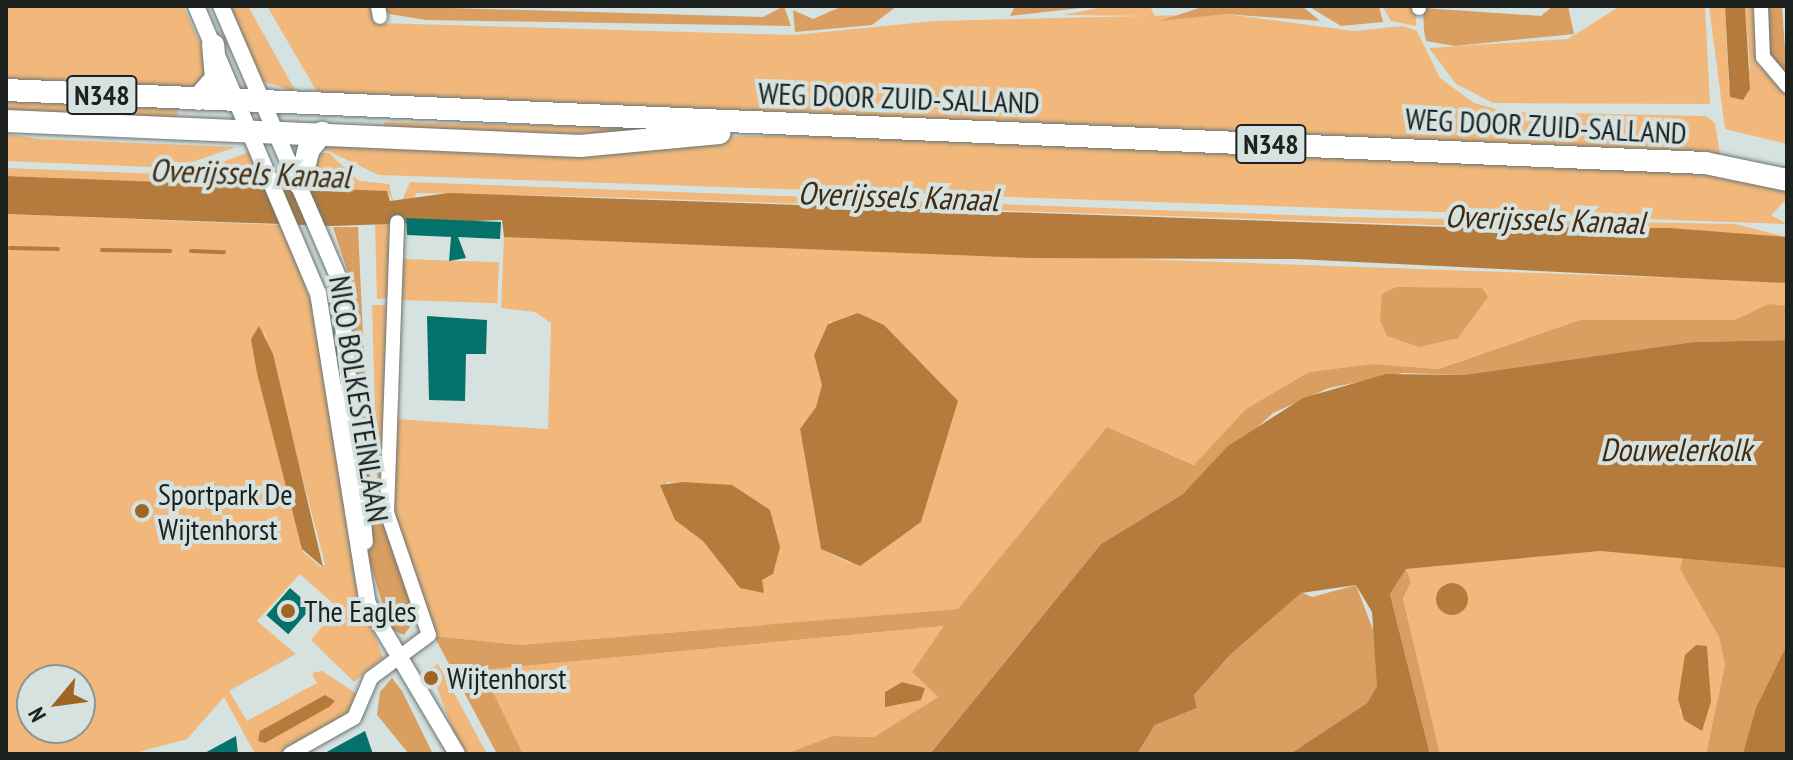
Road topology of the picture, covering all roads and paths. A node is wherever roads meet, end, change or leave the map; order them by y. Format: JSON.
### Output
{"nodes":[{"id":1,"x":196,"y":6,"type":"edge"},
{"id":2,"x":221,"y":6,"type":"edge"},
{"id":3,"x":1761,"y":6,"type":"edge"},
{"id":4,"x":213,"y":45,"type":"junction"},
{"id":5,"x":1787,"y":86,"type":"edge"},
{"id":6,"x":6,"y":90,"type":"edge"},
{"id":7,"x":198,"y":99,"type":"junction"},
{"id":8,"x":238,"y":101,"type":"junction"},
{"id":9,"x":265,"y":102,"type":"junction"},
{"id":10,"x":6,"y":121,"type":"edge"},
{"id":11,"x":836,"y":125,"type":"junction"},
{"id":12,"x":277,"y":130,"type":"junction"},
{"id":13,"x":249,"y":131,"type":"junction"},
{"id":14,"x":322,"y":133,"type":"junction"},
{"id":15,"x":1705,"y":163,"type":"junction"},
{"id":16,"x":1787,"y":169,"type":"edge"},
{"id":17,"x":1787,"y":180,"type":"edge"},
{"id":18,"x":300,"y":184,"type":"junction"},
{"id":19,"x":397,"y":222,"type":"dead end"},
{"id":20,"x":377,"y":623,"type":"junction"},
{"id":21,"x":396,"y":657,"type":"junction"},
{"id":22,"x":290,"y":754,"type":"edge"},
{"id":23,"x":457,"y":754,"type":"edge"}],
"edges":[{"from":1,"to":4,"type":"street","name":"NICO BOLKESTEINLAAN"},
{"from":2,"to":9,"type":"street","name":"NICO BOLKESTEINLAAN"},
{"from":3,"to":5,"type":"street"},
{"from":4,"to":7,"type":"main road"},
{"from":4,"to":8,"type":"street","name":"NICO BOLKESTEINLAAN"},
{"from":6,"to":7,"type":"main road","name":"WEG DOOR ZUID-SALLAND","number":"N348"},
{"from":7,"to":8,"type":"main road","name":"WEG DOOR ZUID-SALLAND","number":"N348"},
{"from":8,"to":9,"type":"main road","name":"WEG DOOR ZUID-SALLAND","number":"N348"},
{"from":8,"to":13,"type":"street","name":"NICO BOLKESTEINLAAN"},
{"from":9,"to":11,"type":"main road","name":"WEG DOOR ZUID-SALLAND","number":"N348"},
{"from":9,"to":12,"type":"street","name":"NICO BOLKESTEINLAAN"},
{"from":10,"to":13,"type":"main road","number":"N348"},
{"from":11,"to":14,"type":"main road","number":"N348"},
{"from":11,"to":15,"type":"main road","name":"WEG DOOR ZUID-SALLAND","number":"N348"},
{"from":12,"to":13,"type":"main road","number":"N348"},
{"from":12,"to":14,"type":"main road","number":"N348"},
{"from":12,"to":18,"type":"street","name":"NICO BOLKESTEINLAAN"},
{"from":13,"to":20,"type":"street","name":"NICO BOLKESTEINLAAN"},
{"from":14,"to":18,"type":"main road"},
{"from":15,"to":16,"type":"main road","number":"N348"},
{"from":15,"to":17,"type":"main road","name":"WEG DOOR ZUID-SALLAND","number":"N348"},
{"from":18,"to":20,"type":"street","name":"NICO BOLKESTEINLAAN"},
{"from":19,"to":21,"type":"street"},
{"from":20,"to":21,"type":"street","name":"NICO BOLKESTEINLAAN"},
{"from":21,"to":22,"type":"street"},
{"from":21,"to":23,"type":"street","name":"NICO BOLKESTEINLAAN"}]}
